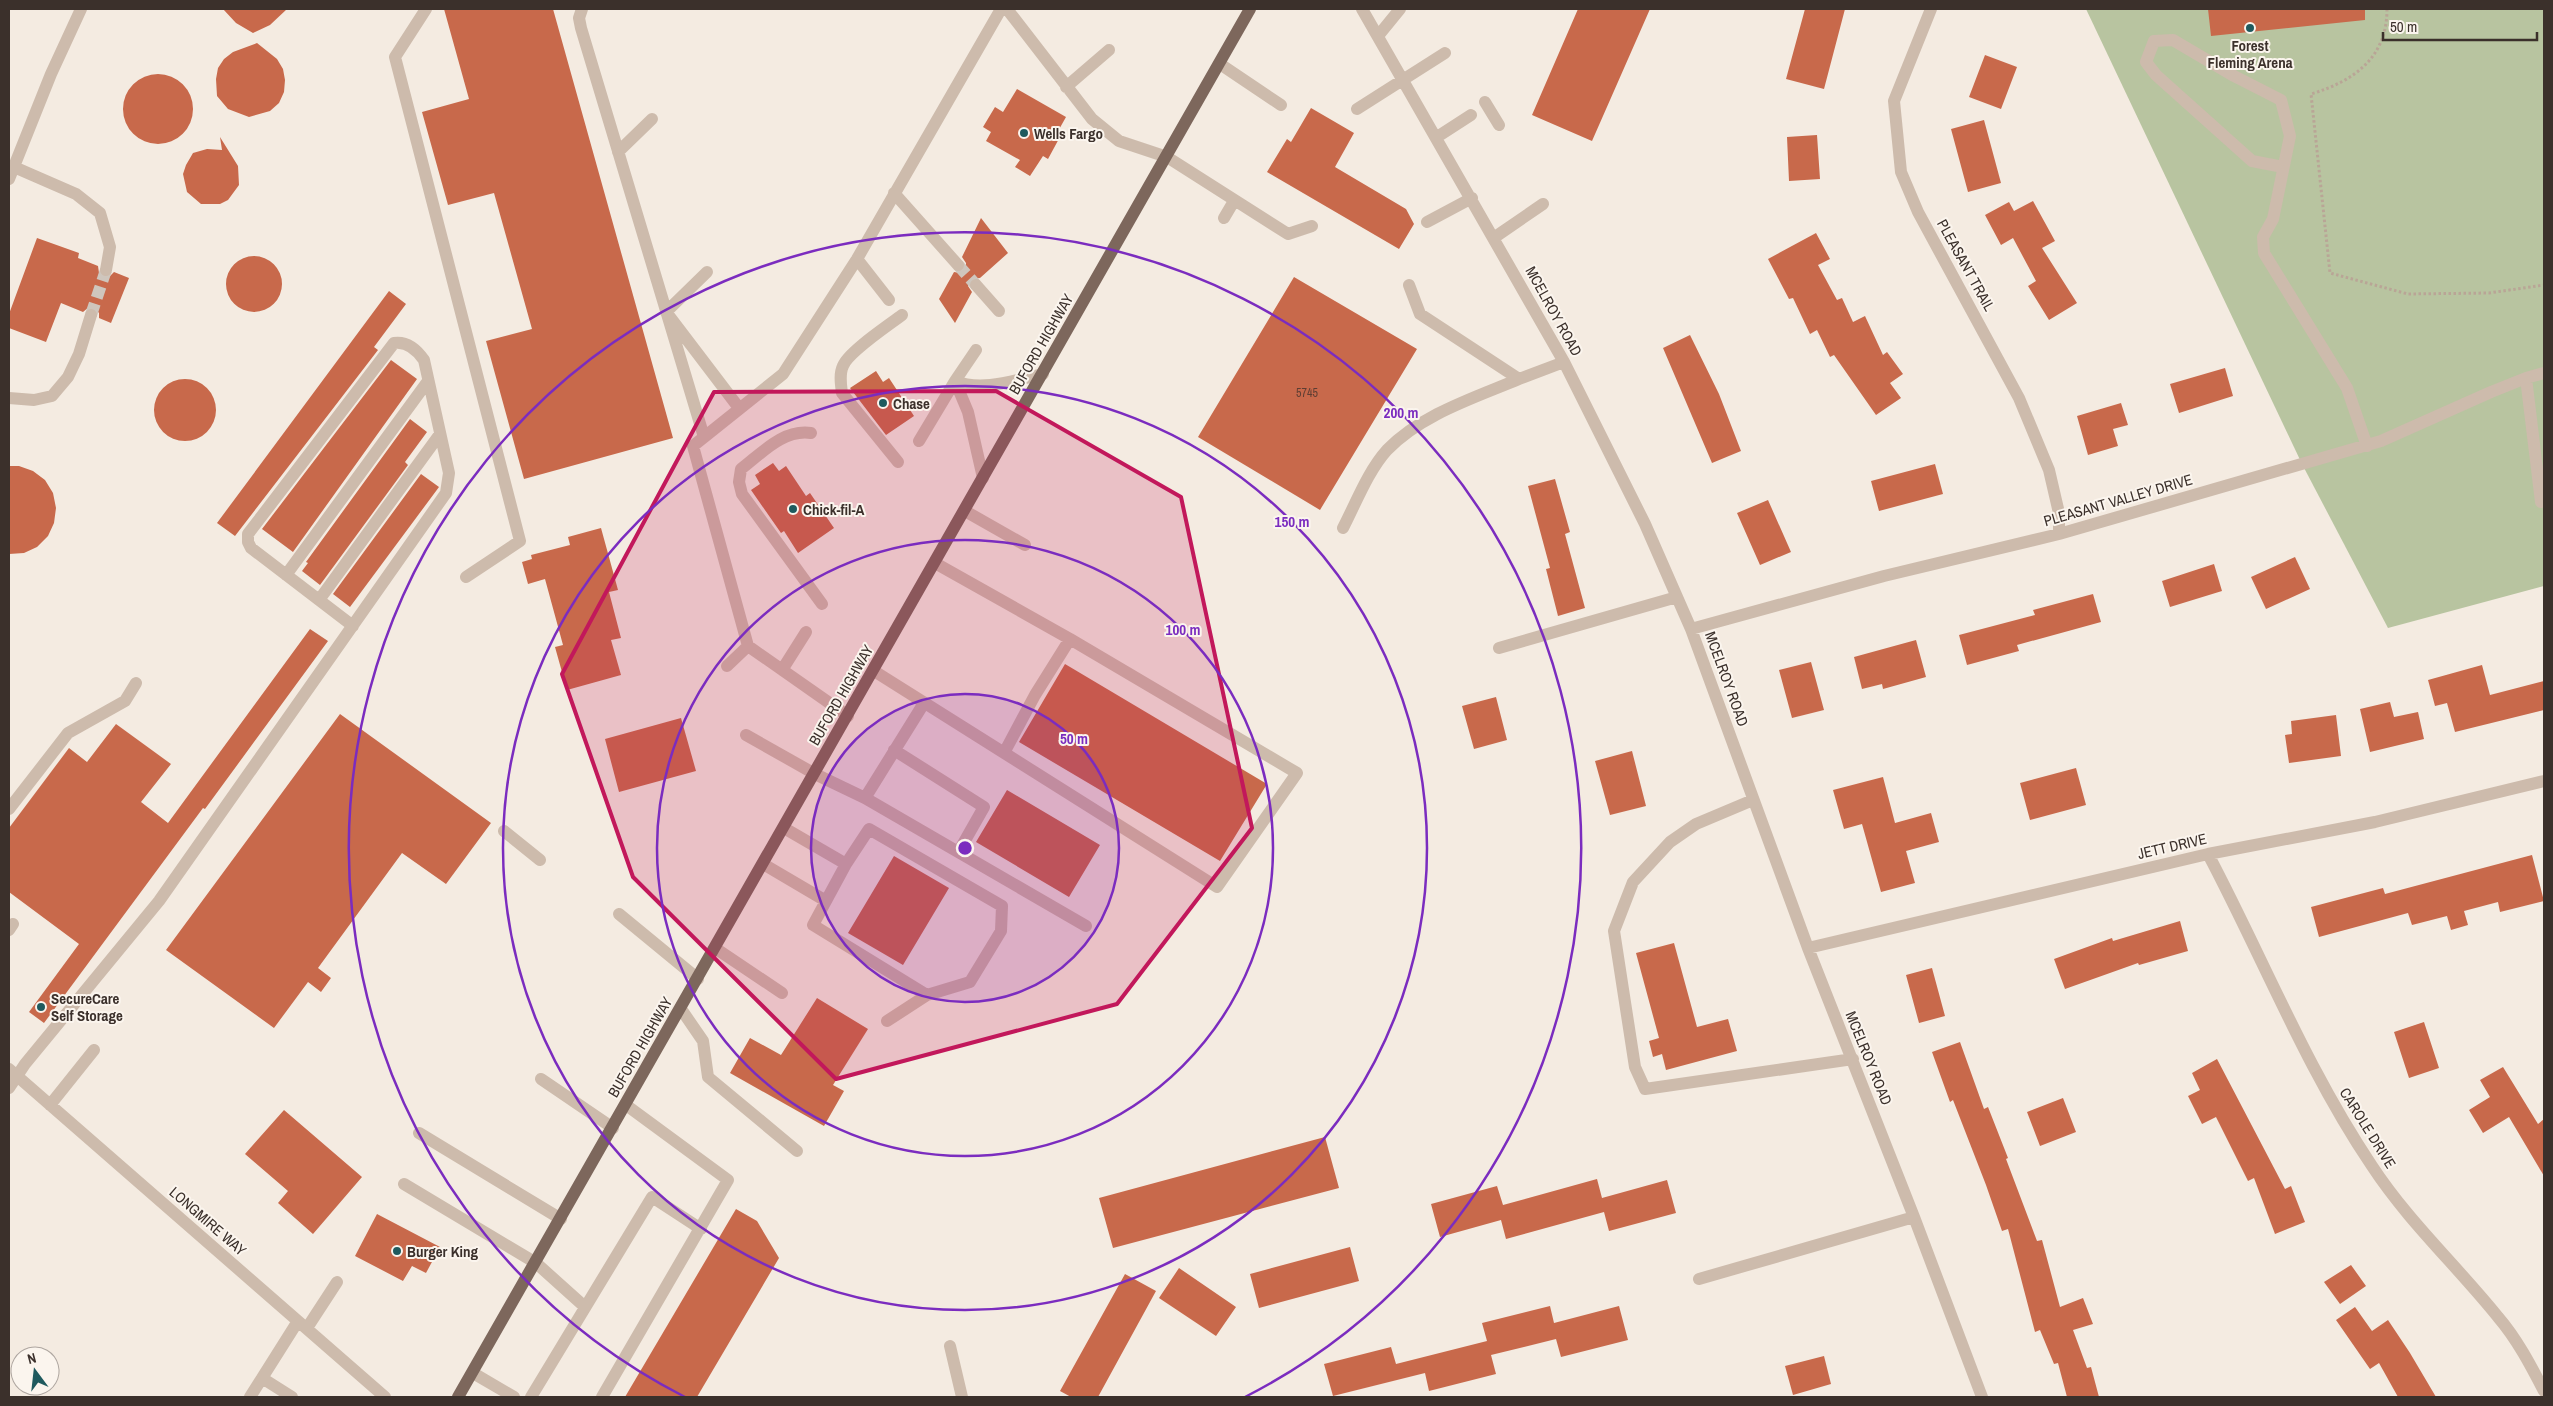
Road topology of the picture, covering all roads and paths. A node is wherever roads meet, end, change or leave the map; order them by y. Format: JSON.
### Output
{"nodes":[{"id":1,"x":81,"y":9,"type":"edge"},
{"id":2,"x":426,"y":9,"type":"edge"},
{"id":3,"x":582,"y":9,"type":"edge"},
{"id":4,"x":1001,"y":9,"type":"edge"},
{"id":5,"x":1008,"y":9,"type":"edge"},
{"id":6,"x":1250,"y":9,"type":"edge"},
{"id":7,"x":1362,"y":9,"type":"edge"},
{"id":8,"x":1400,"y":9,"type":"edge"},
{"id":9,"x":1931,"y":9,"type":"edge"},
{"id":10,"x":2387,"y":9,"type":"edge"},
{"id":11,"x":1378,"y":36,"type":"junction"},
{"id":12,"x":1110,"y":50,"type":"dead end"},
{"id":13,"x":1445,"y":54,"type":"dead end"},
{"id":14,"x":1220,"y":64,"type":"junction"},
{"id":15,"x":1403,"y":80,"type":"junction"},
{"id":16,"x":1066,"y":86,"type":"junction"},
{"id":17,"x":1485,"y":102,"type":"dead end"},
{"id":18,"x":1281,"y":105,"type":"dead end"},
{"id":19,"x":1357,"y":109,"type":"dead end"},
{"id":20,"x":1471,"y":115,"type":"dead end"},
{"id":21,"x":652,"y":119,"type":"dead end"},
{"id":22,"x":1499,"y":125,"type":"dead end"},
{"id":23,"x":1436,"y":137,"type":"junction"},
{"id":24,"x":618,"y":152,"type":"junction"},
{"id":25,"x":1167,"y":157,"type":"junction"},
{"id":26,"x":2283,"y":167,"type":"junction"},
{"id":27,"x":11,"y":173,"type":"edge"},
{"id":28,"x":894,"y":193,"type":"junction"},
{"id":29,"x":1472,"y":198,"type":"junction"},
{"id":30,"x":1234,"y":201,"type":"junction"},
{"id":31,"x":1543,"y":204,"type":"dead end"},
{"id":32,"x":1224,"y":218,"type":"dead end"},
{"id":33,"x":1427,"y":222,"type":"dead end"},
{"id":34,"x":1312,"y":226,"type":"dead end"},
{"id":35,"x":1495,"y":237,"type":"junction"},
{"id":36,"x":857,"y":259,"type":"junction"},
{"id":37,"x":958,"y":264,"type":"tunnel mouth"},
{"id":38,"x":106,"y":270,"type":"tunnel mouth"},
{"id":39,"x":707,"y":272,"type":"dead end"},
{"id":40,"x":1409,"y":284,"type":"dead end"},
{"id":41,"x":976,"y":285,"type":"tunnel mouth"},
{"id":42,"x":2544,"y":285,"type":"edge"},
{"id":43,"x":889,"y":300,"type":"dead end"},
{"id":44,"x":998,"y":310,"type":"dead end"},
{"id":45,"x":666,"y":312,"type":"junction"},
{"id":46,"x":91,"y":315,"type":"tunnel mouth"},
{"id":47,"x":902,"y":315,"type":"dead end"},
{"id":48,"x":976,"y":350,"type":"dead end"},
{"id":49,"x":1564,"y":362,"type":"junction"},
{"id":50,"x":2544,"y":373,"type":"edge"},
{"id":51,"x":1043,"y":374,"type":"junction"},
{"id":52,"x":1519,"y":378,"type":"junction"},
{"id":53,"x":2526,"y":378,"type":"junction"},
{"id":54,"x":428,"y":381,"type":"junction"},
{"id":55,"x":954,"y":381,"type":"junction"},
{"id":56,"x":9,"y":398,"type":"edge"},
{"id":57,"x":739,"y":408,"type":"junction"},
{"id":58,"x":440,"y":434,"type":"junction"},
{"id":59,"x":811,"y":434,"type":"dead end"},
{"id":60,"x":704,"y":437,"type":"junction"},
{"id":61,"x":919,"y":442,"type":"dead end"},
{"id":62,"x":2367,"y":446,"type":"junction"},
{"id":63,"x":898,"y":462,"type":"dead end"},
{"id":64,"x":983,"y":478,"type":"junction"},
{"id":65,"x":2541,"y":502,"type":"dead end"},
{"id":66,"x":965,"y":511,"type":"junction"},
{"id":67,"x":1343,"y":528,"type":"dead end"},
{"id":68,"x":2059,"y":534,"type":"junction"},
{"id":69,"x":1026,"y":545,"type":"dead end"},
{"id":70,"x":935,"y":563,"type":"junction"},
{"id":71,"x":286,"y":575,"type":"junction"},
{"id":72,"x":466,"y":577,"type":"dead end"},
{"id":73,"x":1677,"y":597,"type":"junction"},
{"id":74,"x":319,"y":600,"type":"junction"},
{"id":75,"x":822,"y":604,"type":"dead end"},
{"id":76,"x":353,"y":626,"type":"junction"},
{"id":77,"x":1691,"y":629,"type":"junction"},
{"id":78,"x":806,"y":632,"type":"dead end"},
{"id":79,"x":1070,"y":639,"type":"junction"},
{"id":80,"x":748,"y":646,"type":"junction"},
{"id":81,"x":1499,"y":648,"type":"dead end"},
{"id":82,"x":728,"y":666,"type":"dead end"},
{"id":83,"x":782,"y":670,"type":"junction"},
{"id":84,"x":874,"y":670,"type":"junction"},
{"id":85,"x":136,"y":683,"type":"dead end"},
{"id":86,"x":924,"y":703,"type":"junction"},
{"id":87,"x":848,"y":716,"type":"junction"},
{"id":88,"x":746,"y":735,"type":"dead end"},
{"id":89,"x":894,"y":750,"type":"junction"},
{"id":90,"x":1004,"y":753,"type":"junction"},
{"id":91,"x":815,"y":774,"type":"junction"},
{"id":92,"x":2544,"y":781,"type":"edge"},
{"id":93,"x":865,"y":798,"type":"junction"},
{"id":94,"x":1753,"y":800,"type":"junction"},
{"id":95,"x":9,"y":810,"type":"edge"},
{"id":96,"x":784,"y":828,"type":"junction"},
{"id":97,"x":504,"y":831,"type":"dead end"},
{"id":98,"x":959,"y":851,"type":"junction"},
{"id":99,"x":2208,"y":854,"type":"junction"},
{"id":100,"x":540,"y":860,"type":"dead end"},
{"id":101,"x":764,"y":864,"type":"junction"},
{"id":102,"x":846,"y":864,"type":"junction"},
{"id":103,"x":826,"y":901,"type":"junction"},
{"id":104,"x":619,"y":914,"type":"dead end"},
{"id":105,"x":1086,"y":926,"type":"dead end"},
{"id":106,"x":716,"y":948,"type":"junction"},
{"id":107,"x":1808,"y":948,"type":"junction"},
{"id":108,"x":698,"y":979,"type":"junction"},
{"id":109,"x":782,"y":993,"type":"dead end"},
{"id":110,"x":927,"y":994,"type":"junction"},
{"id":111,"x":681,"y":1009,"type":"junction"},
{"id":112,"x":887,"y":1021,"type":"dead end"},
{"id":113,"x":94,"y":1050,"type":"dead end"},
{"id":114,"x":1853,"y":1059,"type":"junction"},
{"id":115,"x":12,"y":1072,"type":"edge"},
{"id":116,"x":541,"y":1080,"type":"dead end"},
{"id":117,"x":9,"y":1088,"type":"edge"},
{"id":118,"x":50,"y":1105,"type":"junction"},
{"id":119,"x":626,"y":1105,"type":"junction"},
{"id":120,"x":613,"y":1128,"type":"junction"},
{"id":121,"x":419,"y":1133,"type":"dead end"},
{"id":122,"x":797,"y":1150,"type":"dead end"},
{"id":123,"x":404,"y":1184,"type":"dead end"},
{"id":124,"x":1914,"y":1217,"type":"junction"},
{"id":125,"x":561,"y":1220,"type":"junction"},
{"id":126,"x":701,"y":1228,"type":"junction"},
{"id":127,"x":536,"y":1263,"type":"junction"},
{"id":128,"x":1700,"y":1279,"type":"dead end"},
{"id":129,"x":337,"y":1282,"type":"dead end"},
{"id":130,"x":585,"y":1307,"type":"junction"},
{"id":131,"x":302,"y":1325,"type":"junction"},
{"id":132,"x":950,"y":1346,"type":"dead end"},
{"id":133,"x":473,"y":1373,"type":"junction"},
{"id":134,"x":262,"y":1378,"type":"junction"},
{"id":135,"x":2544,"y":1391,"type":"edge"},
{"id":136,"x":250,"y":1397,"type":"edge"},
{"id":137,"x":292,"y":1397,"type":"edge"},
{"id":138,"x":385,"y":1397,"type":"edge"},
{"id":139,"x":458,"y":1397,"type":"edge"},
{"id":140,"x":514,"y":1397,"type":"edge"},
{"id":141,"x":531,"y":1397,"type":"edge"},
{"id":142,"x":602,"y":1397,"type":"edge"},
{"id":143,"x":962,"y":1397,"type":"edge"},
{"id":144,"x":1982,"y":1397,"type":"edge"}],
"edges":[{"from":1,"to":27,"type":"street"},
{"from":2,"to":72,"type":"street"},
{"from":3,"to":24,"type":"street"},
{"from":4,"to":28,"type":"street"},
{"from":5,"to":16,"type":"street"},
{"from":6,"to":14,"type":"main road","name":"BUFORD HIGHWAY"},
{"from":7,"to":11,"type":"street","name":"MCELROY ROAD"},
{"from":8,"to":11,"type":"street"},
{"from":9,"to":68,"type":"street","name":"PLEASANT TRAIL"},
{"from":10,"to":42,"type":"path"},
{"from":11,"to":15,"type":"street","name":"MCELROY ROAD"},
{"from":12,"to":16,"type":"street"},
{"from":13,"to":15,"type":"street"},
{"from":14,"to":18,"type":"street"},
{"from":14,"to":25,"type":"main road","name":"BUFORD HIGHWAY"},
{"from":15,"to":19,"type":"street"},
{"from":15,"to":23,"type":"street","name":"MCELROY ROAD"},
{"from":16,"to":25,"type":"street"},
{"from":17,"to":22,"type":"street"},
{"from":20,"to":23,"type":"street"},
{"from":21,"to":24,"type":"street"},
{"from":23,"to":29,"type":"street","name":"MCELROY ROAD"},
{"from":24,"to":45,"type":"street"},
{"from":25,"to":30,"type":"street"},
{"from":25,"to":51,"type":"main road","name":"BUFORD HIGHWAY"},
{"from":26,"to":26,"type":"street"},
{"from":26,"to":62,"type":"street"},
{"from":27,"to":38,"type":"street"},
{"from":28,"to":36,"type":"street"},
{"from":28,"to":37,"type":"street"},
{"from":29,"to":33,"type":"street"},
{"from":29,"to":35,"type":"street","name":"MCELROY ROAD"},
{"from":30,"to":32,"type":"street"},
{"from":30,"to":34,"type":"street"},
{"from":31,"to":35,"type":"street"},
{"from":35,"to":49,"type":"street","name":"MCELROY ROAD"},
{"from":36,"to":43,"type":"street"},
{"from":36,"to":57,"type":"street"},
{"from":39,"to":45,"type":"street"},
{"from":40,"to":52,"type":"street"},
{"from":41,"to":44,"type":"street"},
{"from":45,"to":57,"type":"street"},
{"from":45,"to":60,"type":"street"},
{"from":46,"to":56,"type":"street"},
{"from":47,"to":63,"type":"street"},
{"from":48,"to":55,"type":"street"},
{"from":49,"to":52,"type":"street"},
{"from":49,"to":73,"type":"street","name":"MCELROY ROAD"},
{"from":50,"to":53,"type":"street","name":"PLEASANT VALLEY DRIVE"},
{"from":51,"to":55,"type":"street"},
{"from":51,"to":64,"type":"main road","name":"BUFORD HIGHWAY"},
{"from":52,"to":67,"type":"street"},
{"from":53,"to":62,"type":"street","name":"PLEASANT VALLEY DRIVE"},
{"from":53,"to":65,"type":"street"},
{"from":54,"to":58,"type":"street"},
{"from":54,"to":71,"type":"street"},
{"from":54,"to":71,"type":"street"},
{"from":55,"to":61,"type":"street"},
{"from":55,"to":64,"type":"street"},
{"from":57,"to":60,"type":"street"},
{"from":58,"to":74,"type":"street"},
{"from":58,"to":76,"type":"street"},
{"from":59,"to":75,"type":"street"},
{"from":60,"to":80,"type":"street"},
{"from":62,"to":68,"type":"street","name":"PLEASANT VALLEY DRIVE"},
{"from":64,"to":66,"type":"main road","name":"BUFORD HIGHWAY"},
{"from":66,"to":69,"type":"street"},
{"from":66,"to":70,"type":"main road","name":"BUFORD HIGHWAY"},
{"from":68,"to":77,"type":"street","name":"PLEASANT VALLEY DRIVE"},
{"from":70,"to":79,"type":"street"},
{"from":70,"to":84,"type":"main road","name":"BUFORD HIGHWAY"},
{"from":71,"to":74,"type":"street"},
{"from":73,"to":77,"type":"street","name":"MCELROY ROAD"},
{"from":73,"to":81,"type":"street"},
{"from":74,"to":76,"type":"street"},
{"from":76,"to":115,"type":"street"},
{"from":77,"to":94,"type":"street","name":"MCELROY ROAD"},
{"from":78,"to":83,"type":"street"},
{"from":79,"to":90,"type":"street"},
{"from":79,"to":90,"type":"street"},
{"from":80,"to":82,"type":"street"},
{"from":80,"to":83,"type":"street"},
{"from":83,"to":87,"type":"street"},
{"from":84,"to":86,"type":"street"},
{"from":84,"to":87,"type":"main road","name":"BUFORD HIGHWAY"},
{"from":85,"to":95,"type":"street"},
{"from":86,"to":89,"type":"street"},
{"from":86,"to":90,"type":"street"},
{"from":87,"to":91,"type":"main road","name":"BUFORD HIGHWAY"},
{"from":88,"to":91,"type":"street"},
{"from":89,"to":93,"type":"street"},
{"from":89,"to":98,"type":"street"},
{"from":91,"to":93,"type":"street"},
{"from":91,"to":96,"type":"main road","name":"BUFORD HIGHWAY"},
{"from":92,"to":99,"type":"street","name":"JETT DRIVE"},
{"from":93,"to":98,"type":"street"},
{"from":94,"to":107,"type":"street","name":"MCELROY ROAD"},
{"from":94,"to":114,"type":"street"},
{"from":96,"to":101,"type":"main road","name":"BUFORD HIGHWAY"},
{"from":96,"to":102,"type":"street"},
{"from":97,"to":100,"type":"street"},
{"from":98,"to":105,"type":"street"},
{"from":99,"to":107,"type":"street","name":"JETT DRIVE"},
{"from":99,"to":135,"type":"street","name":"CAROLE DRIVE"},
{"from":101,"to":103,"type":"street"},
{"from":101,"to":106,"type":"main road","name":"BUFORD HIGHWAY"},
{"from":102,"to":103,"type":"street"},
{"from":102,"to":110,"type":"street"},
{"from":103,"to":110,"type":"street"},
{"from":104,"to":108,"type":"street"},
{"from":106,"to":108,"type":"main road","name":"BUFORD HIGHWAY"},
{"from":106,"to":109,"type":"street"},
{"from":107,"to":114,"type":"street","name":"MCELROY ROAD"},
{"from":108,"to":111,"type":"main road","name":"BUFORD HIGHWAY"},
{"from":110,"to":112,"type":"street"},
{"from":111,"to":119,"type":"main road","name":"BUFORD HIGHWAY"},
{"from":111,"to":122,"type":"street"},
{"from":113,"to":118,"type":"street"},
{"from":114,"to":124,"type":"street","name":"MCELROY ROAD"},
{"from":115,"to":117,"type":"street"},
{"from":115,"to":118,"type":"street","name":"LONGMIRE WAY"},
{"from":116,"to":120,"type":"street"},
{"from":118,"to":131,"type":"street","name":"LONGMIRE WAY"},
{"from":119,"to":120,"type":"main road","name":"BUFORD HIGHWAY"},
{"from":119,"to":126,"type":"street"},
{"from":120,"to":125,"type":"main road","name":"BUFORD HIGHWAY"},
{"from":121,"to":125,"type":"street"},
{"from":123,"to":127,"type":"street"},
{"from":124,"to":128,"type":"street"},
{"from":124,"to":144,"type":"street","name":"MCELROY ROAD"},
{"from":125,"to":127,"type":"main road","name":"BUFORD HIGHWAY"},
{"from":126,"to":130,"type":"street"},
{"from":126,"to":142,"type":"street"},
{"from":127,"to":130,"type":"street"},
{"from":127,"to":133,"type":"main road","name":"BUFORD HIGHWAY"},
{"from":129,"to":131,"type":"street"},
{"from":130,"to":141,"type":"street"},
{"from":131,"to":134,"type":"street"},
{"from":131,"to":138,"type":"street","name":"LONGMIRE WAY"},
{"from":132,"to":143,"type":"street"},
{"from":133,"to":139,"type":"main road","name":"BUFORD HIGHWAY"},
{"from":133,"to":140,"type":"street"},
{"from":134,"to":136,"type":"street"},
{"from":134,"to":137,"type":"street"}]}
